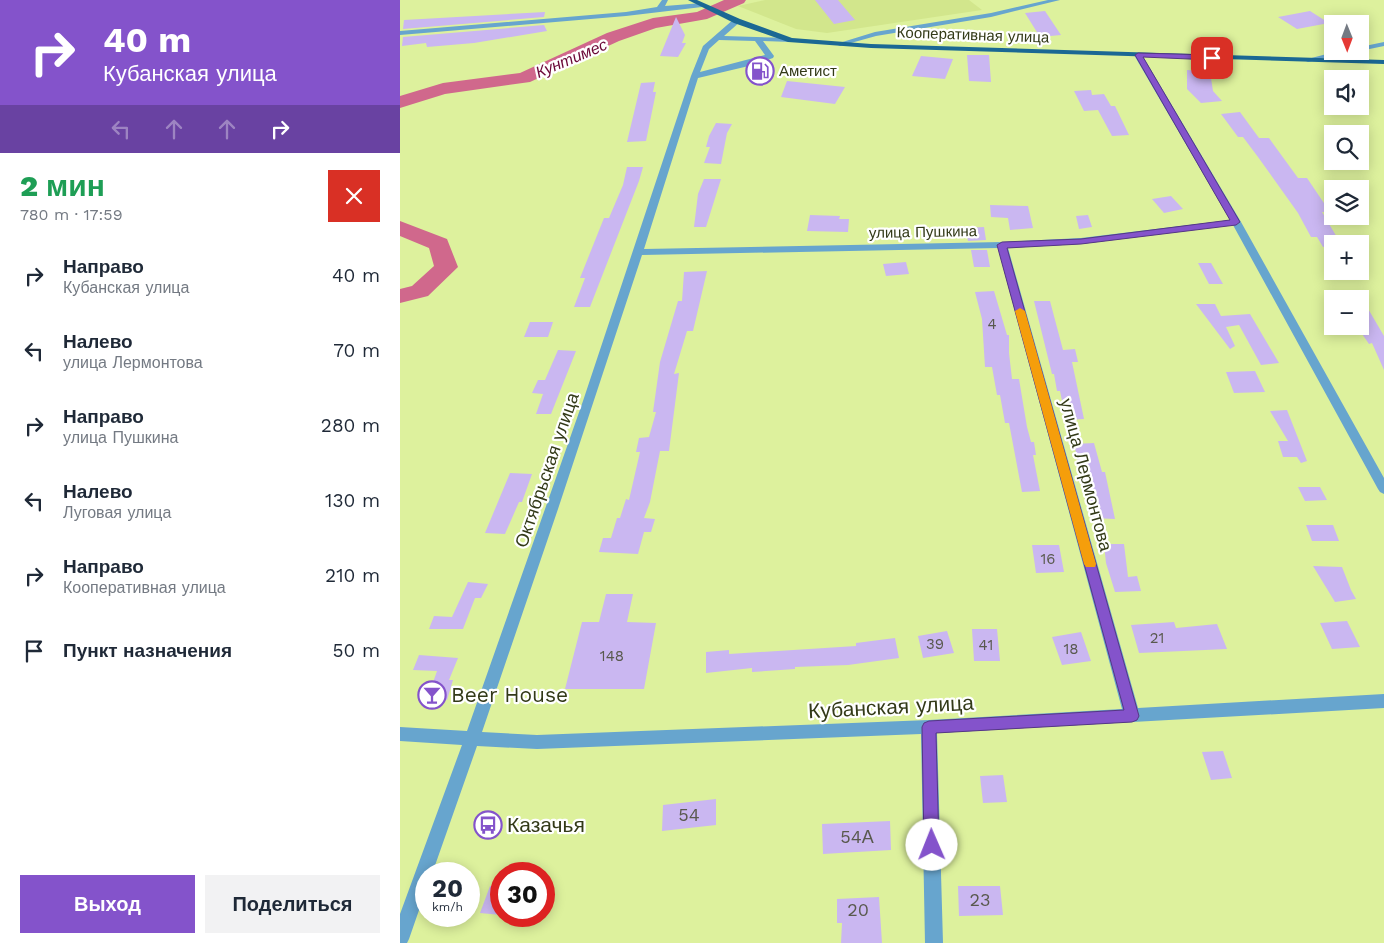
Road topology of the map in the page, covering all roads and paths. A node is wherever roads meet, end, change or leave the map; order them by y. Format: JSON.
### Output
{"nodes":[{"id":1,"x":665,"y":0,"type":"edge"},
{"id":2,"x":691,"y":0,"type":"edge"},
{"id":3,"x":1057,"y":0,"type":"edge"},
{"id":4,"x":702,"y":5,"type":"junction"},
{"id":5,"x":660,"y":9,"type":"junction"},
{"id":6,"x":737,"y":21,"type":"junction"},
{"id":7,"x":400,"y":33,"type":"edge"},
{"id":8,"x":716,"y":38,"type":"junction"},
{"id":9,"x":757,"y":39,"type":"junction"},
{"id":10,"x":791,"y":40,"type":"junction"},
{"id":11,"x":840,"y":44,"type":"junction"},
{"id":12,"x":1384,"y":44,"type":"edge"},
{"id":13,"x":1369,"y":47,"type":"edge"},
{"id":14,"x":1138,"y":55,"type":"junction"},
{"id":15,"x":1324,"y":57,"type":"edge"},
{"id":16,"x":1308,"y":60,"type":"junction"},
{"id":17,"x":1384,"y":62,"type":"edge"},
{"id":18,"x":695,"y":76,"type":"junction"},
{"id":19,"x":1236,"y":222,"type":"junction"},
{"id":20,"x":1002,"y":245,"type":"junction"},
{"id":21,"x":639,"y":252,"type":"junction"},
{"id":22,"x":1384,"y":489,"type":"edge"},
{"id":23,"x":1384,"y":701,"type":"edge"},
{"id":24,"x":1132,"y":716,"type":"junction"},
{"id":25,"x":929,"y":727,"type":"junction"},
{"id":26,"x":400,"y":734,"type":"edge"},
{"id":27,"x":472,"y":738,"type":"junction"},
{"id":28,"x":400,"y":940,"type":"edge"},
{"id":29,"x":934,"y":943,"type":"edge"}],
"edges":[{"from":1,"to":5,"type":"street"},
{"from":2,"to":4,"type":"main road"},
{"from":3,"to":11,"type":"street"},
{"from":4,"to":5,"type":"street"},
{"from":4,"to":6,"type":"main road"},
{"from":5,"to":7,"type":"street"},
{"from":6,"to":8,"type":"street","name":"Октябрьская улица"},
{"from":6,"to":10,"type":"main road"},
{"from":8,"to":9,"type":"street","name":"Кооперативная улица"},
{"from":8,"to":18,"type":"street","name":"Октябрьская улица"},
{"from":9,"to":10,"type":"street","name":"Кооперативная улица"},
{"from":9,"to":18,"type":"street"},
{"from":10,"to":11,"type":"main road","name":"Кооперативная улица"},
{"from":11,"to":14,"type":"main road","name":"Кооперативная улица"},
{"from":12,"to":13,"type":"street"},
{"from":14,"to":16,"type":"main road","name":"Кооперативная улица"},
{"from":14,"to":19,"type":"street"},
{"from":15,"to":16,"type":"street"},
{"from":16,"to":17,"type":"main road","name":"Кооперативная улица"},
{"from":18,"to":21,"type":"street","name":"Октябрьская улица"},
{"from":19,"to":20,"type":"street","name":"улица Пушкина"},
{"from":19,"to":22,"type":"street"},
{"from":20,"to":21,"type":"street","name":"улица Пушкина"},
{"from":20,"to":24,"type":"street","name":"улица Лермонтова"},
{"from":21,"to":27,"type":"street","name":"Октябрьская улица"},
{"from":23,"to":24,"type":"street","name":"Кубанская улица"},
{"from":24,"to":25,"type":"street","name":"Кубанская улица"},
{"from":25,"to":27,"type":"street","name":"Кубанская улица"},
{"from":25,"to":29,"type":"street"},
{"from":26,"to":27,"type":"street","name":"Кубанская улица"},
{"from":27,"to":28,"type":"street","name":"Октябрьская улица"}]}
